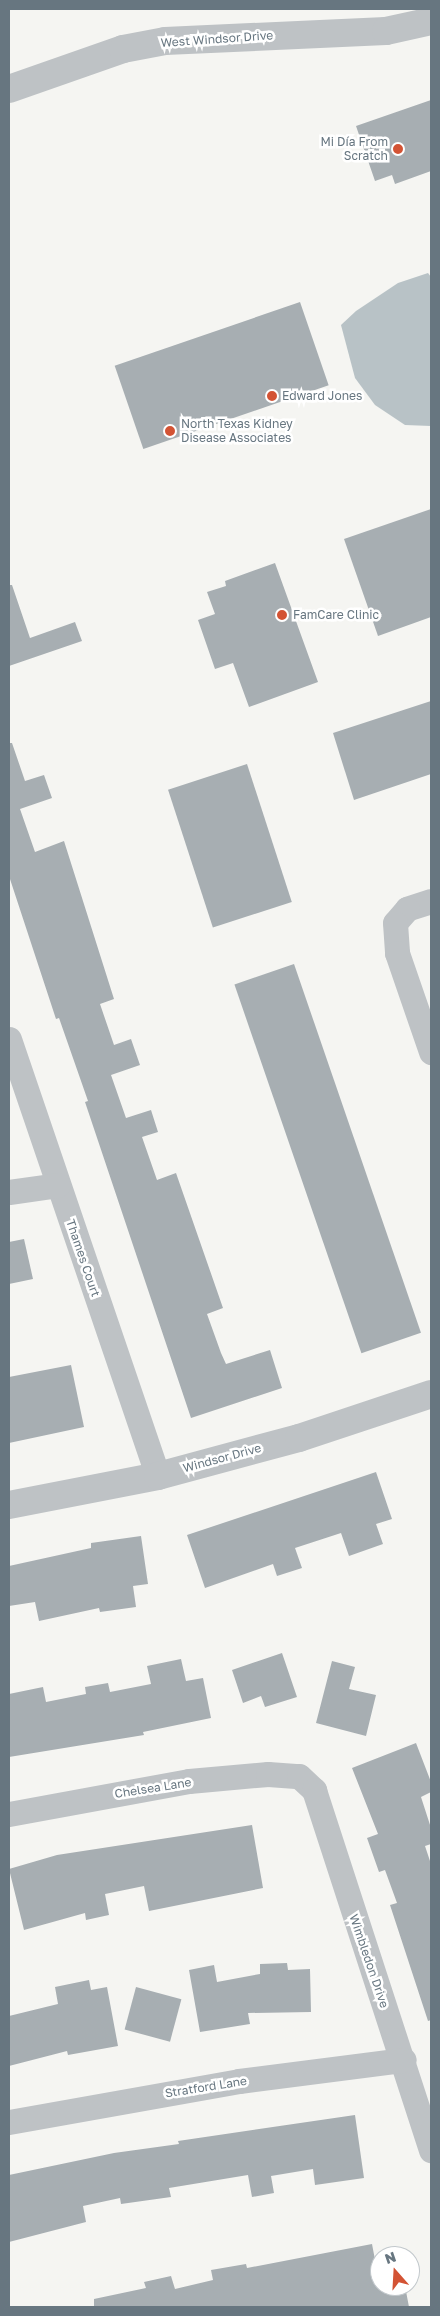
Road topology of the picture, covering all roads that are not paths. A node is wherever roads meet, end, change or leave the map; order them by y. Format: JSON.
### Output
{"nodes":[{"id":1,"x":431,"y":21,"type":"edge"},
{"id":2,"x":9,"y":89,"type":"edge"},
{"id":3,"x":431,"y":900,"type":"edge"},
{"id":4,"x":9,"y":1039,"type":"edge"},
{"id":5,"x":431,"y":1052,"type":"edge"},
{"id":6,"x":58,"y":1185,"type":"junction"},
{"id":7,"x":9,"y":1192,"type":"edge"},
{"id":8,"x":431,"y":1394,"type":"edge"},
{"id":9,"x":158,"y":1476,"type":"junction"},
{"id":10,"x":9,"y":1505,"type":"edge"},
{"id":11,"x":299,"y":1776,"type":"joint"},
{"id":12,"x":9,"y":1814,"type":"edge"},
{"id":13,"x":404,"y":2060,"type":"junction"},
{"id":14,"x":9,"y":2122,"type":"edge"},
{"id":15,"x":431,"y":2150,"type":"edge"}],
"edges":[{"from":1,"to":2,"type":"street","name":"West Windsor Drive"},
{"from":3,"to":5,"type":"street"},
{"from":4,"to":6,"type":"street","name":"Thames Court"},
{"from":6,"to":7,"type":"street"},
{"from":6,"to":9,"type":"street","name":"Thames Court"},
{"from":8,"to":9,"type":"street","name":"Windsor Drive"},
{"from":9,"to":10,"type":"street","name":"Windsor Drive"},
{"from":11,"to":12,"type":"street","name":"Chelsea Lane"},
{"from":11,"to":13,"type":"street","name":"Wimbledon Drive"},
{"from":13,"to":14,"type":"street","name":"Stratford Lane"},
{"from":13,"to":15,"type":"street","name":"Wimbledon Drive"}]}
